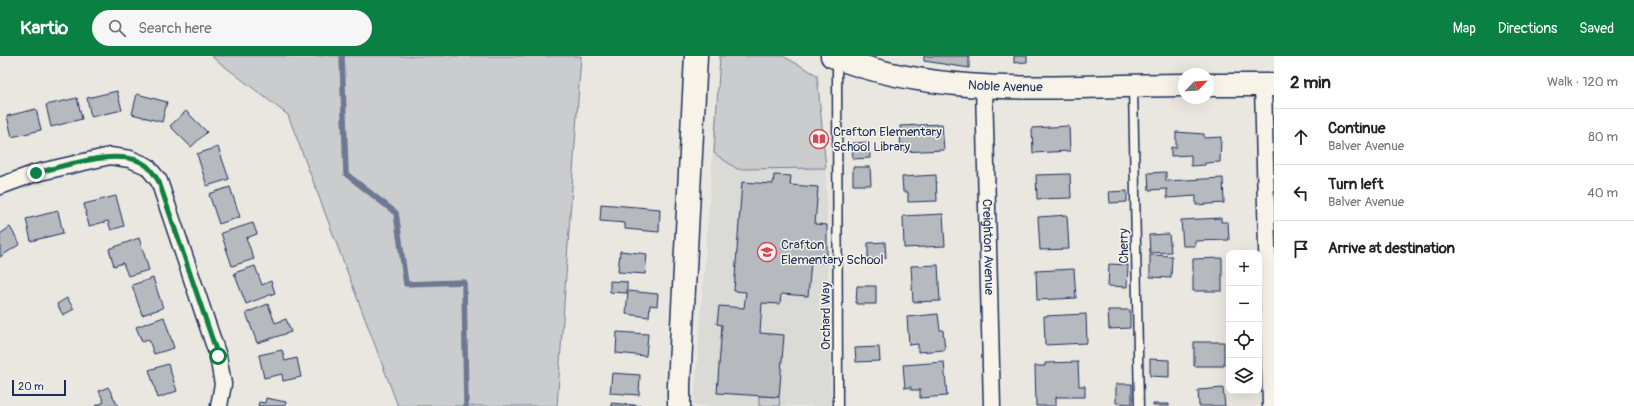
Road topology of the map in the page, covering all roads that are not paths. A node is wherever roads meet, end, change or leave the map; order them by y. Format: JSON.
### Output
{"nodes":[{"id":1,"x":696,"y":56,"type":"edge"},
{"id":2,"x":834,"y":57,"type":"edge"},
{"id":3,"x":1132,"y":85,"type":"junction"},
{"id":4,"x":1178,"y":85,"type":"edge"},
{"id":5,"x":1214,"y":85,"type":"edge"},
{"id":6,"x":1269,"y":85,"type":"edge"},
{"id":7,"x":984,"y":87,"type":"junction"},
{"id":8,"x":0,"y":186,"type":"edge"},
{"id":9,"x":219,"y":406,"type":"edge"},
{"id":10,"x":679,"y":406,"type":"edge"},
{"id":11,"x":838,"y":406,"type":"edge"},
{"id":12,"x":992,"y":406,"type":"edge"},
{"id":13,"x":1139,"y":406,"type":"edge"},
{"id":14,"x":1271,"y":406,"type":"edge"}],
"edges":[{"from":1,"to":10,"type":"main road"},
{"from":2,"to":7,"type":"main road","name":"Noble Avenue"},
{"from":2,"to":11,"type":"lane","name":"Orchard Way"},
{"from":3,"to":4,"type":"main road","name":"Noble Avenue"},
{"from":3,"to":7,"type":"main road","name":"Noble Avenue"},
{"from":3,"to":13,"type":"lane","name":"Cherry"},
{"from":5,"to":6,"type":"main road"},
{"from":6,"to":14,"type":"street"},
{"from":7,"to":12,"type":"street","name":"Creighton Avenue"},
{"from":8,"to":9,"type":"street"}]}
